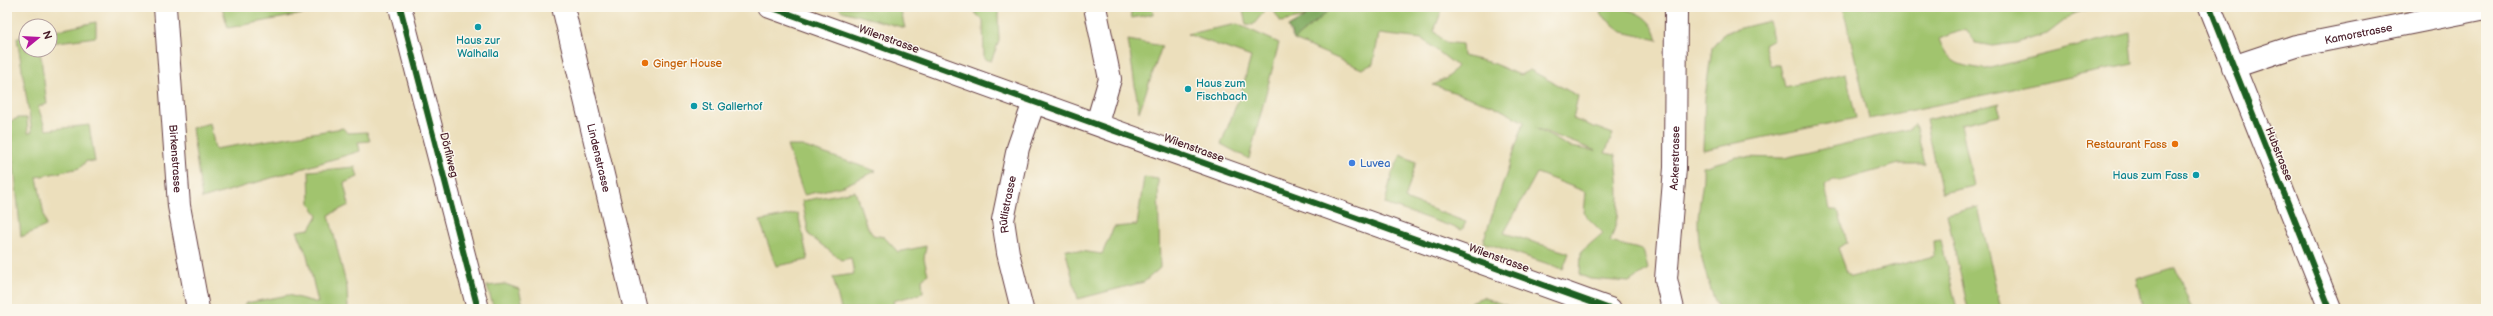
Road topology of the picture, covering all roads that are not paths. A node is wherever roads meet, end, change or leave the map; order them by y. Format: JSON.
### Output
{"nodes":[{"id":1,"x":165,"y":7,"type":"edge"},
{"id":2,"x":400,"y":7,"type":"edge"},
{"id":3,"x":563,"y":7,"type":"edge"},
{"id":4,"x":770,"y":7,"type":"edge"},
{"id":5,"x":1095,"y":7,"type":"edge"},
{"id":6,"x":1676,"y":7,"type":"edge"},
{"id":7,"x":2210,"y":7,"type":"edge"},
{"id":8,"x":2486,"y":8,"type":"edge"},
{"id":9,"x":2233,"y":67,"type":"junction"},
{"id":10,"x":1034,"y":102,"type":"junction"},
{"id":11,"x":1098,"y":124,"type":"junction"},
{"id":12,"x":198,"y":309,"type":"edge"},
{"id":13,"x":478,"y":309,"type":"edge"},
{"id":14,"x":635,"y":309,"type":"edge"},
{"id":15,"x":1022,"y":309,"type":"edge"},
{"id":16,"x":1610,"y":309,"type":"edge"},
{"id":17,"x":1673,"y":309,"type":"edge"},
{"id":18,"x":2330,"y":309,"type":"edge"}],
"edges":[{"from":1,"to":12,"type":"street","name":"Birkenstrasse"},
{"from":2,"to":13,"type":"street","name":"Dörfliweg"},
{"from":3,"to":14,"type":"street","name":"Lindenstrasse"},
{"from":4,"to":10,"type":"street","name":"Wilenstrasse"},
{"from":5,"to":11,"type":"street"},
{"from":6,"to":17,"type":"street","name":"Ackerstrasse"},
{"from":7,"to":9,"type":"street","name":"Hubstrasse"},
{"from":8,"to":9,"type":"street","name":"Kamorstrasse"},
{"from":9,"to":18,"type":"street","name":"Hubstrasse"},
{"from":10,"to":11,"type":"street","name":"Wilenstrasse"},
{"from":10,"to":15,"type":"street","name":"Rütlistrasse"},
{"from":11,"to":16,"type":"street","name":"Wilenstrasse"}]}
